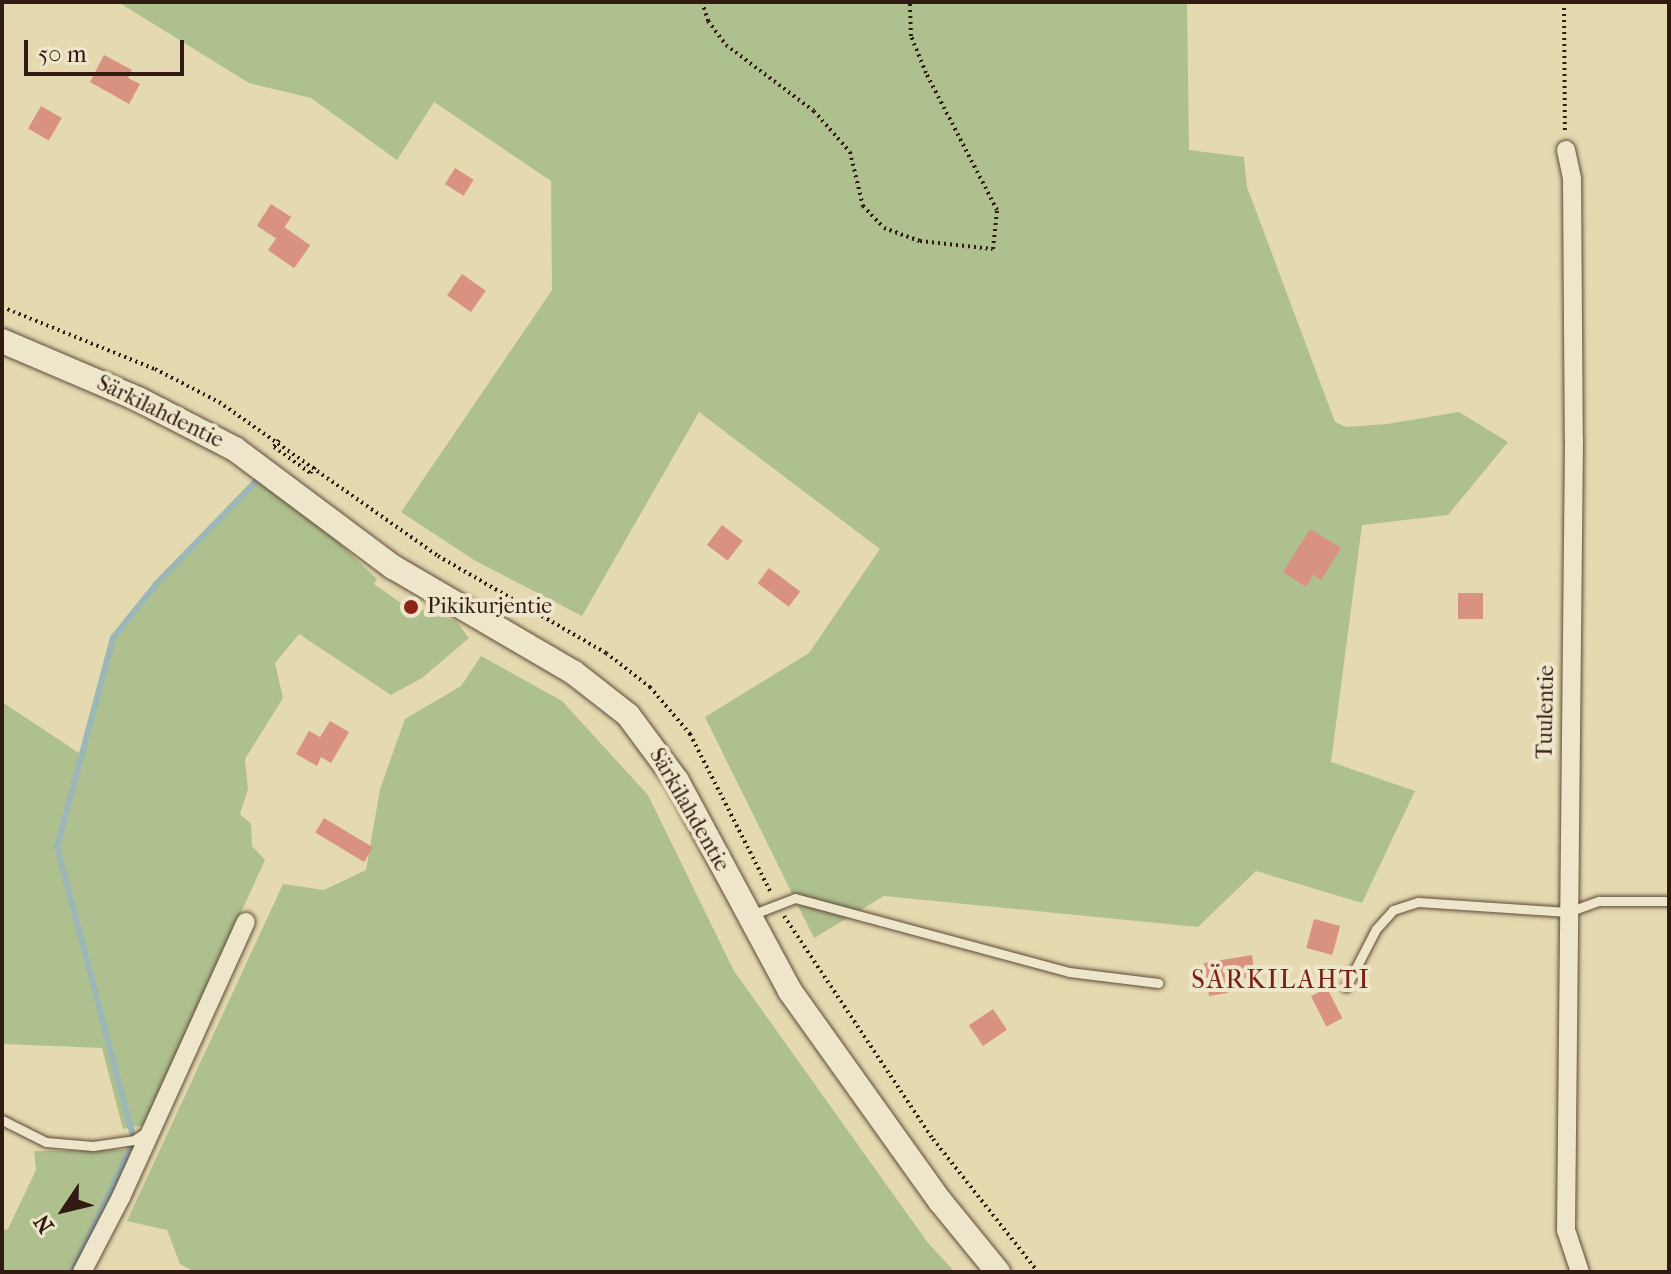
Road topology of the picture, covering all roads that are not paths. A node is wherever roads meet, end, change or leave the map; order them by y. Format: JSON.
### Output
{"nodes":[{"id":1,"x":1566,"y":150,"type":"road end"},
{"id":2,"x":2,"y":341,"type":"edge"},
{"id":3,"x":1669,"y":901,"type":"edge"},
{"id":4,"x":1568,"y":912,"type":"junction"},
{"id":5,"x":746,"y":917,"type":"junction"},
{"id":6,"x":246,"y":922,"type":"dead end"},
{"id":7,"x":1158,"y":983,"type":"dead end"},
{"id":8,"x":1346,"y":987,"type":"dead end"},
{"id":9,"x":2,"y":1120,"type":"edge"},
{"id":10,"x":152,"y":1128,"type":"junction"},
{"id":11,"x":82,"y":1272,"type":"edge"},
{"id":12,"x":998,"y":1272,"type":"edge"},
{"id":13,"x":1580,"y":1272,"type":"edge"}],
"edges":[{"from":1,"to":4,"type":"street","name":"Tuulentie"},
{"from":2,"to":5,"type":"street","name":"Särkilahdentie"},
{"from":3,"to":4,"type":"lane"},
{"from":4,"to":8,"type":"lane"},
{"from":4,"to":13,"type":"street","name":"Tuulentie"},
{"from":5,"to":7,"type":"lane"},
{"from":5,"to":12,"type":"street","name":"Särkilahdentie"},
{"from":6,"to":10,"type":"street"},
{"from":9,"to":10,"type":"lane"},
{"from":10,"to":11,"type":"street"}]}
